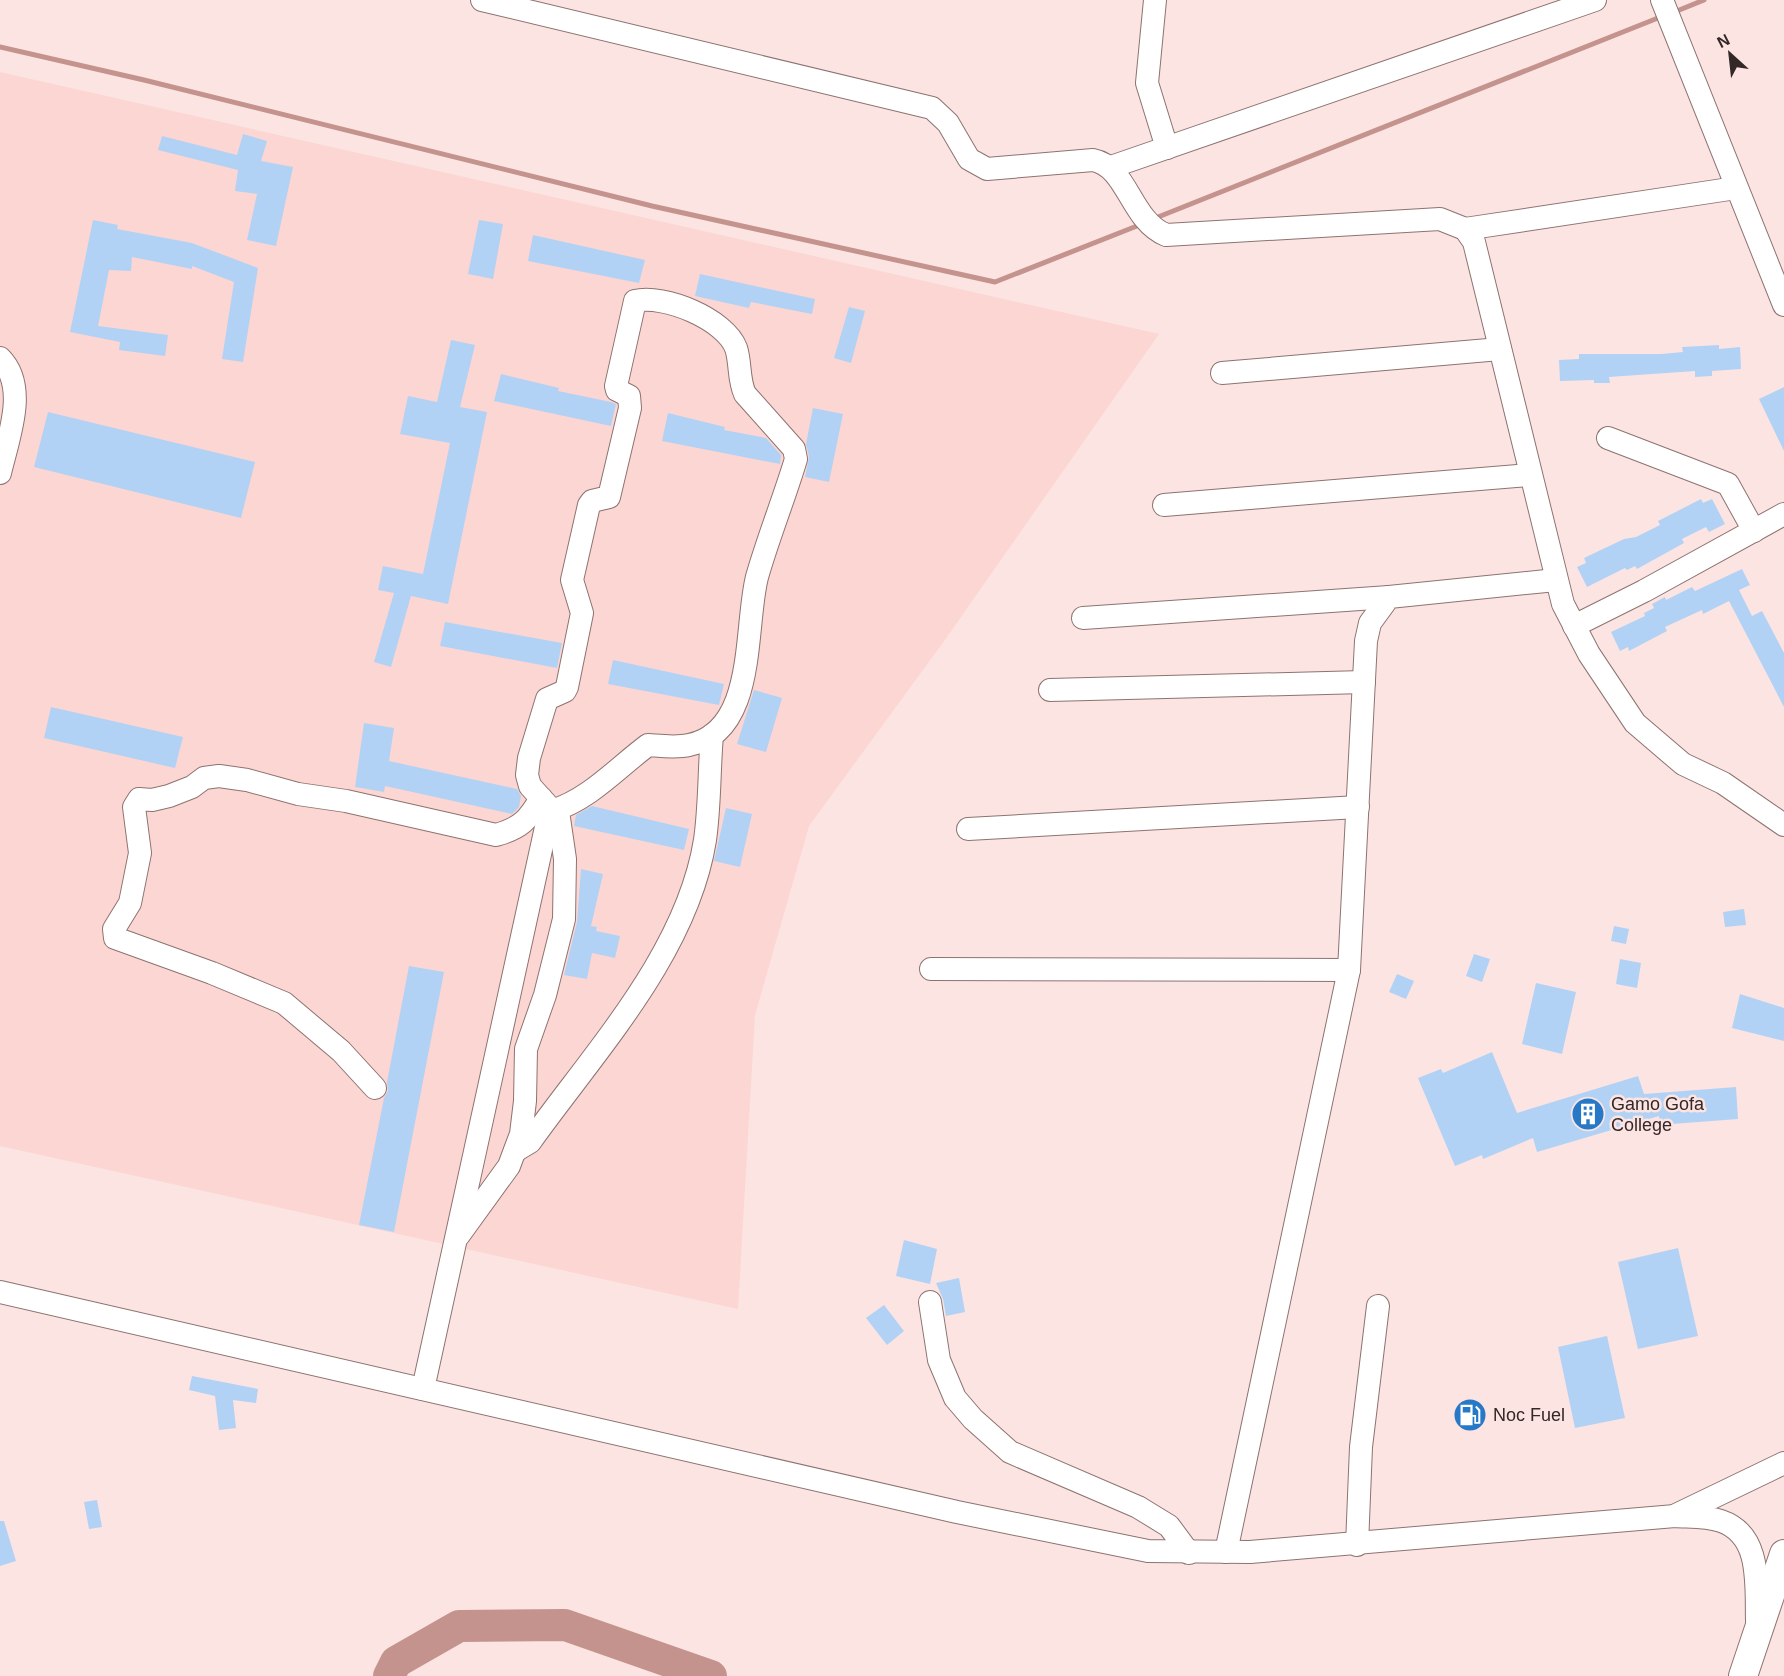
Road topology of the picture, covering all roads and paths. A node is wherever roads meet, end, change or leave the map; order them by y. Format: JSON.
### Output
{"nodes":[{"id":1,"x":483,"y":0,"type":"edge"},
{"id":2,"x":1155,"y":0,"type":"edge"},
{"id":3,"x":1595,"y":0,"type":"edge"},
{"id":4,"x":1662,"y":3,"type":"edge"},
{"id":5,"x":1167,"y":148,"type":"junction"},
{"id":6,"x":1111,"y":167,"type":"junction"},
{"id":7,"x":1736,"y":188,"type":"junction"},
{"id":8,"x":1465,"y":229,"type":"junction"},
{"id":9,"x":1784,"y":305,"type":"edge"},
{"id":10,"x":1500,"y":349,"type":"junction"},
{"id":11,"x":0,"y":358,"type":"edge"},
{"id":12,"x":1222,"y":373,"type":"dead end"},
{"id":13,"x":1608,"y":438,"type":"dead end"},
{"id":14,"x":0,"y":473,"type":"edge"},
{"id":15,"x":1530,"y":474,"type":"junction"},
{"id":16,"x":1164,"y":505,"type":"dead end"},
{"id":17,"x":1784,"y":514,"type":"edge"},
{"id":18,"x":1754,"y":531,"type":"junction"},
{"id":19,"x":1556,"y":580,"type":"junction"},
{"id":20,"x":1389,"y":597,"type":"junction"},
{"id":21,"x":1083,"y":618,"type":"dead end"},
{"id":22,"x":1574,"y":626,"type":"junction"},
{"id":23,"x":1364,"y":682,"type":"junction"},
{"id":24,"x":1050,"y":690,"type":"dead end"},
{"id":25,"x":712,"y":735,"type":"junction"},
{"id":26,"x":546,"y":805,"type":"junction"},
{"id":27,"x":1358,"y":807,"type":"junction"},
{"id":28,"x":1784,"y":825,"type":"edge"},
{"id":29,"x":968,"y":829,"type":"dead end"},
{"id":30,"x":931,"y":969,"type":"dead end"},
{"id":31,"x":1349,"y":970,"type":"junction"},
{"id":32,"x":375,"y":1088,"type":"dead end"},
{"id":33,"x":515,"y":1151,"type":"junction"},
{"id":34,"x":459,"y":1235,"type":"junction"},
{"id":35,"x":0,"y":1292,"type":"edge"},
{"id":36,"x":930,"y":1302,"type":"dead end"},
{"id":37,"x":1378,"y":1306,"type":"dead end"},
{"id":38,"x":423,"y":1389,"type":"junction"},
{"id":39,"x":1783,"y":1459,"type":"edge"},
{"id":40,"x":1675,"y":1516,"type":"junction"},
{"id":41,"x":1357,"y":1545,"type":"junction"},
{"id":42,"x":1226,"y":1552,"type":"junction"},
{"id":43,"x":1189,"y":1553,"type":"junction"},
{"id":44,"x":1784,"y":1554,"type":"edge"},
{"id":45,"x":1758,"y":1633,"type":"junction"},
{"id":46,"x":1743,"y":1676,"type":"edge"}],
"edges":[{"from":1,"to":6,"type":"street"},
{"from":2,"to":5,"type":"street"},
{"from":3,"to":5,"type":"street"},
{"from":4,"to":7,"type":"street"},
{"from":5,"to":6,"type":"street"},
{"from":6,"to":8,"type":"street"},
{"from":7,"to":8,"type":"street"},
{"from":7,"to":9,"type":"street"},
{"from":8,"to":10,"type":"street"},
{"from":10,"to":12,"type":"street"},
{"from":10,"to":15,"type":"street"},
{"from":11,"to":14,"type":"street"},
{"from":13,"to":18,"type":"street"},
{"from":15,"to":16,"type":"street"},
{"from":15,"to":19,"type":"street"},
{"from":17,"to":18,"type":"street"},
{"from":18,"to":22,"type":"street"},
{"from":19,"to":20,"type":"street"},
{"from":19,"to":22,"type":"street"},
{"from":20,"to":21,"type":"street"},
{"from":20,"to":23,"type":"street"},
{"from":22,"to":28,"type":"street"},
{"from":23,"to":24,"type":"street"},
{"from":23,"to":27,"type":"street"},
{"from":25,"to":26,"type":"street"},
{"from":25,"to":26,"type":"street"},
{"from":25,"to":33,"type":"street"},
{"from":26,"to":32,"type":"street"},
{"from":26,"to":33,"type":"street"},
{"from":26,"to":34,"type":"street"},
{"from":27,"to":29,"type":"street"},
{"from":27,"to":31,"type":"street"},
{"from":30,"to":31,"type":"street"},
{"from":31,"to":42,"type":"street"},
{"from":33,"to":34,"type":"street"},
{"from":34,"to":38,"type":"street"},
{"from":35,"to":38,"type":"street"},
{"from":36,"to":43,"type":"street"},
{"from":37,"to":41,"type":"street"},
{"from":38,"to":43,"type":"street"},
{"from":39,"to":40,"type":"street"},
{"from":40,"to":41,"type":"street"},
{"from":40,"to":45,"type":"street"},
{"from":41,"to":42,"type":"street"},
{"from":42,"to":43,"type":"street"},
{"from":44,"to":45,"type":"main road"},
{"from":45,"to":46,"type":"main road"}]}
